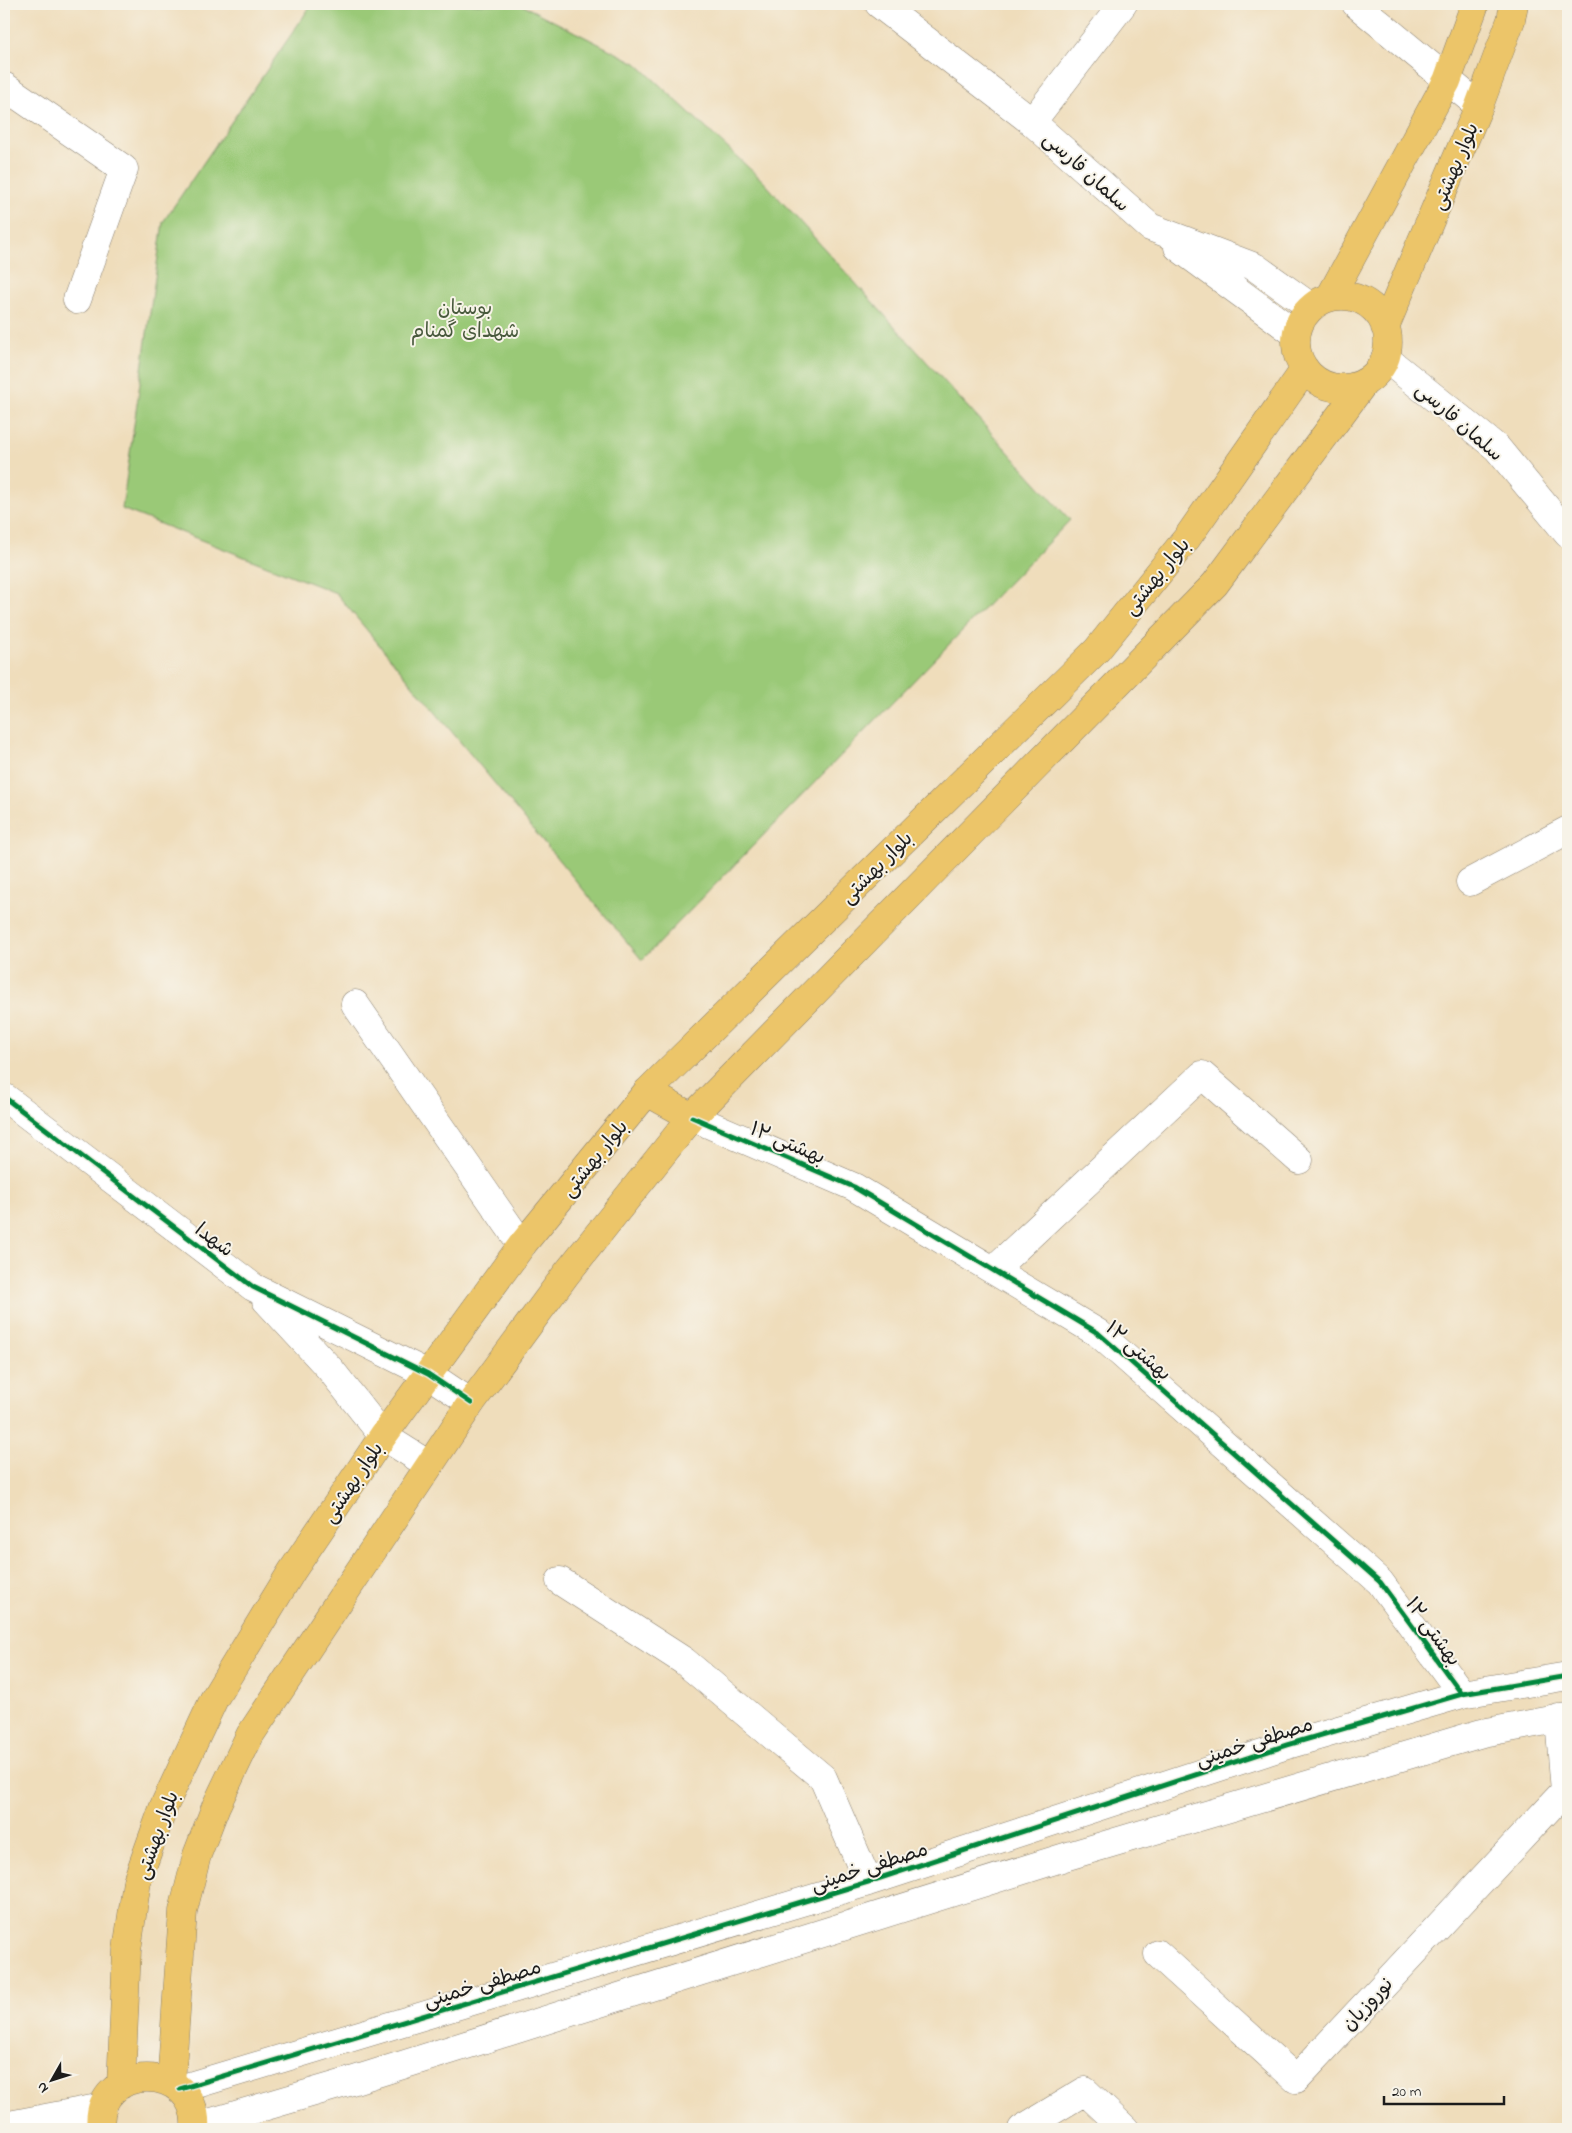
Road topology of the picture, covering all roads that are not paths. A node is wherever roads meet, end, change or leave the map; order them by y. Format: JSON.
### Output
{"nodes":[{"id":1,"x":879,"y":4,"type":"edge"},
{"id":2,"x":1123,"y":4,"type":"edge"},
{"id":3,"x":1356,"y":4,"type":"edge"},
{"id":4,"x":1474,"y":4,"type":"edge"},
{"id":5,"x":1514,"y":4,"type":"edge"},
{"id":6,"x":1447,"y":82,"type":"junction"},
{"id":7,"x":4,"y":86,"type":"edge"},
{"id":8,"x":1479,"y":106,"type":"junction"},
{"id":9,"x":1032,"y":122,"type":"junction"},
{"id":10,"x":1150,"y":227,"type":"junction"},
{"id":11,"x":77,"y":300,"type":"dead end"},
{"id":12,"x":1321,"y":302,"type":"junction"},
{"id":13,"x":1385,"y":326,"type":"junction"},
{"id":14,"x":1296,"y":334,"type":"junction"},
{"id":15,"x":1385,"y":358,"type":"junction"},
{"id":16,"x":1305,"y":369,"type":"junction"},
{"id":17,"x":1364,"y":383,"type":"junction"},
{"id":18,"x":1568,"y":534,"type":"edge"},
{"id":19,"x":1568,"y":830,"type":"edge"},
{"id":20,"x":1470,"y":882,"type":"dead end"},
{"id":21,"x":355,"y":1004,"type":"dead end"},
{"id":22,"x":647,"y":1092,"type":"junction"},
{"id":23,"x":4,"y":1097,"type":"edge"},
{"id":24,"x":692,"y":1117,"type":"junction"},
{"id":25,"x":1299,"y":1160,"type":"dead end"},
{"id":26,"x":522,"y":1245,"type":"junction"},
{"id":27,"x":993,"y":1270,"type":"junction"},
{"id":28,"x":253,"y":1287,"type":"junction"},
{"id":29,"x":428,"y":1374,"type":"junction"},
{"id":30,"x":471,"y":1403,"type":"junction"},
{"id":31,"x":383,"y":1436,"type":"junction"},
{"id":32,"x":428,"y":1465,"type":"junction"},
{"id":33,"x":560,"y":1581,"type":"dead end"},
{"id":34,"x":1568,"y":1676,"type":"edge"},
{"id":35,"x":1462,"y":1694,"type":"junction"},
{"id":36,"x":1564,"y":1718,"type":"edge"},
{"id":37,"x":1567,"y":1792,"type":"edge"},
{"id":38,"x":868,"y":1882,"type":"junction"},
{"id":39,"x":1158,"y":1954,"type":"dead end"},
{"id":40,"x":120,"y":2085,"type":"junction"},
{"id":41,"x":176,"y":2086,"type":"junction"},
{"id":42,"x":102,"y":2118,"type":"edge"},
{"id":43,"x":4,"y":2126,"type":"edge"},
{"id":44,"x":195,"y":2128,"type":"edge"},
{"id":45,"x":1022,"y":2129,"type":"edge"},
{"id":46,"x":1125,"y":2129,"type":"edge"}],
"edges":[{"from":1,"to":9,"type":"street","name":"سلمان فارسی"},
{"from":2,"to":9,"type":"street"},
{"from":3,"to":6,"type":"street"},
{"from":4,"to":6,"type":"main road"},
{"from":5,"to":8,"type":"main road","name":"بلوار بهشتی"},
{"from":6,"to":8,"type":"street"},
{"from":6,"to":12,"type":"main road"},
{"from":7,"to":11,"type":"street"},
{"from":8,"to":13,"type":"main road","name":"بلوار بهشتی"},
{"from":9,"to":10,"type":"street","name":"سلمان فارسی"},
{"from":10,"to":12,"type":"street","name":"سلمان فارسی"},
{"from":10,"to":14,"type":"street"},
{"from":12,"to":13,"type":"main road"},
{"from":12,"to":14,"type":"main road"},
{"from":13,"to":15,"type":"main road"},
{"from":14,"to":16,"type":"main road"},
{"from":15,"to":17,"type":"main road"},
{"from":15,"to":18,"type":"street","name":"سلمان فارسی"},
{"from":16,"to":17,"type":"main road"},
{"from":16,"to":22,"type":"main road","name":"بلوار بهشتی"},
{"from":17,"to":24,"type":"main road"},
{"from":19,"to":20,"type":"street"},
{"from":21,"to":26,"type":"street"},
{"from":22,"to":24,"type":"main road"},
{"from":22,"to":26,"type":"main road","name":"بلوار بهشتی"},
{"from":23,"to":28,"type":"street","name":"شهدا"},
{"from":24,"to":27,"type":"street","name":"بهشتی ۱۲"},
{"from":24,"to":30,"type":"main road"},
{"from":25,"to":27,"type":"street"},
{"from":26,"to":29,"type":"main road","name":"بلوار بهشتی"},
{"from":27,"to":35,"type":"street","name":"بهشتی ۱۲"},
{"from":28,"to":29,"type":"street","name":"شهدا"},
{"from":28,"to":31,"type":"street"},
{"from":29,"to":30,"type":"street","name":"شهدا"},
{"from":29,"to":31,"type":"main road","name":"بلوار بهشتی"},
{"from":30,"to":32,"type":"main road"},
{"from":31,"to":32,"type":"street"},
{"from":31,"to":40,"type":"main road","name":"بلوار بهشتی"},
{"from":32,"to":41,"type":"main road"},
{"from":33,"to":38,"type":"street"},
{"from":34,"to":35,"type":"street","name":"مصطفی خمینی"},
{"from":35,"to":38,"type":"street","name":"مصطفی خمینی"},
{"from":36,"to":37,"type":"street","name":"نوروزیان"},
{"from":36,"to":44,"type":"street"},
{"from":37,"to":39,"type":"street","name":"نوروزیان"},
{"from":38,"to":41,"type":"street","name":"مصطفی خمینی"},
{"from":40,"to":41,"type":"main road"},
{"from":40,"to":42,"type":"main road"},
{"from":41,"to":44,"type":"main road"},
{"from":42,"to":43,"type":"street"},
{"from":45,"to":46,"type":"street"}]}
